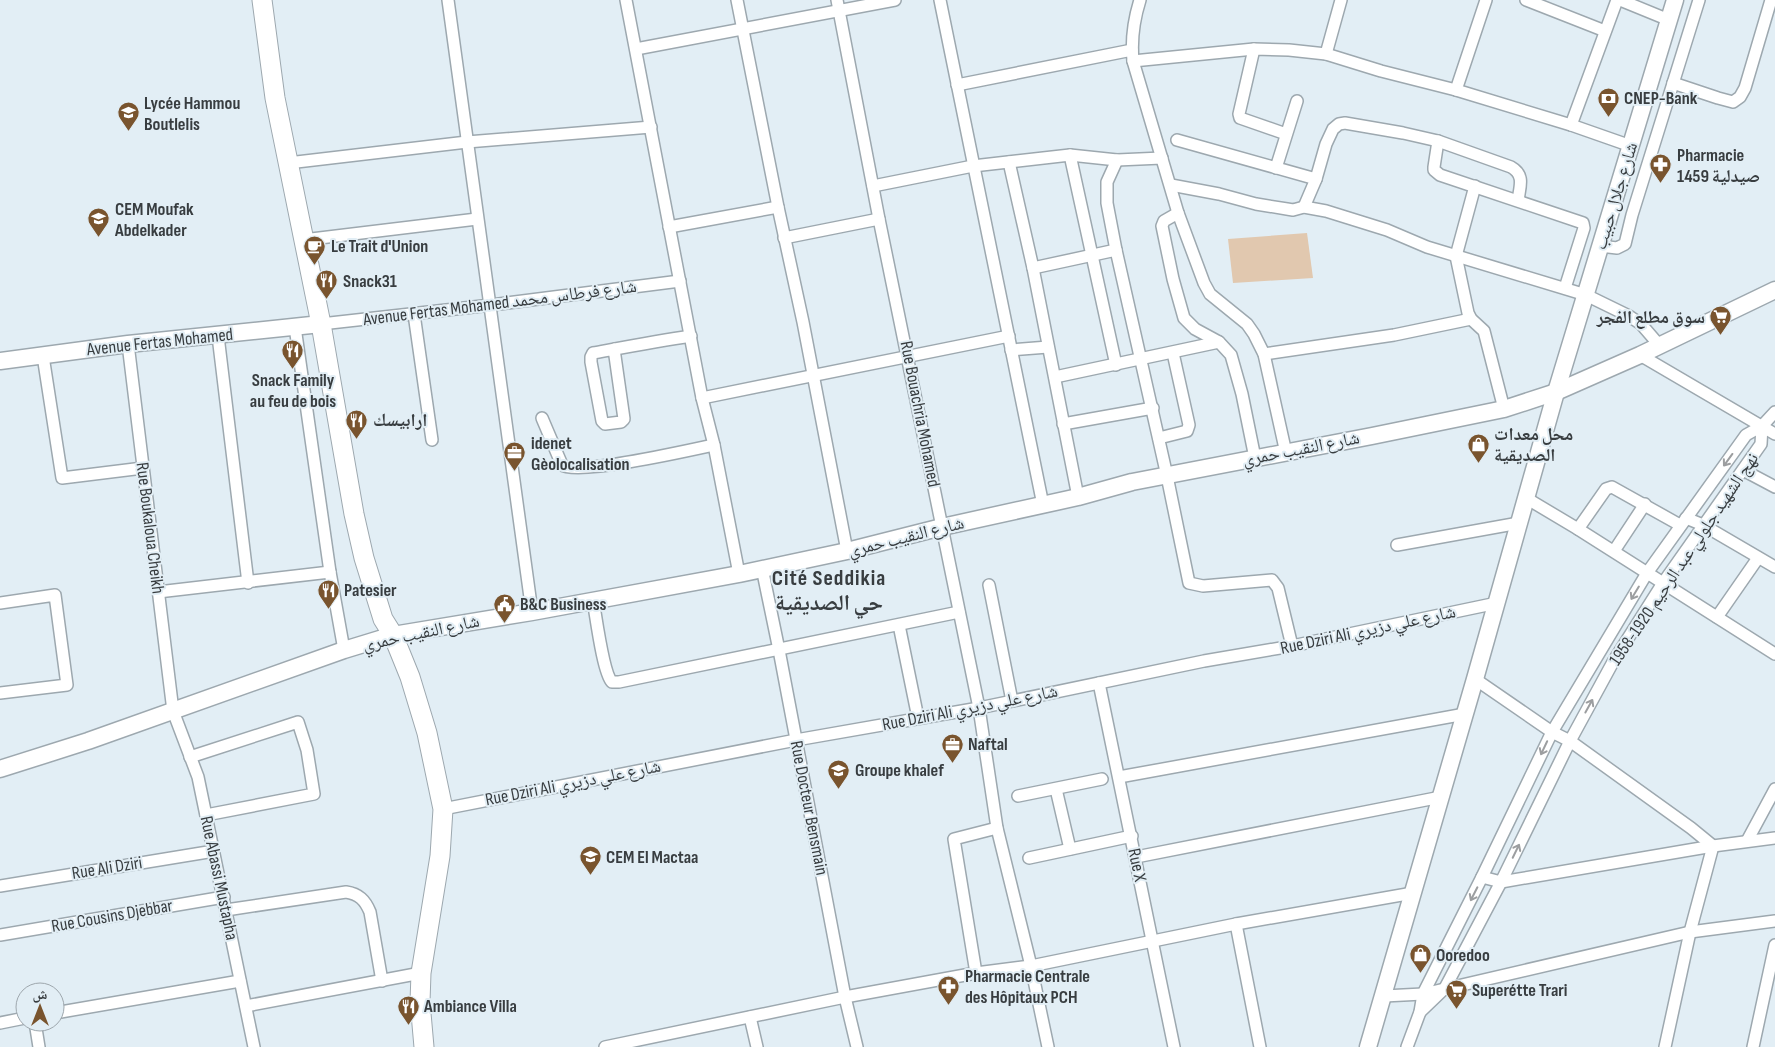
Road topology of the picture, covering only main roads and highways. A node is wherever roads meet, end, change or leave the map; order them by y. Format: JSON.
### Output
{"nodes":[{"id":1,"x":262,"y":0,"type":"edge"},
{"id":2,"x":1675,"y":0,"type":"edge"},
{"id":3,"x":1775,"y":290,"type":"edge"},
{"id":4,"x":320,"y":324,"type":"junction"},
{"id":5,"x":0,"y":361,"type":"edge"},
{"id":6,"x":1556,"y":392,"type":"junction"},
{"id":7,"x":393,"y":634,"type":"junction"},
{"id":8,"x":0,"y":769,"type":"edge"},
{"id":9,"x":424,"y":1047,"type":"edge"},
{"id":10,"x":1368,"y":1047,"type":"edge"}],
"edges":[{"from":1,"to":4,"type":"main road"},
{"from":2,"to":6,"type":"main road","name":"شارع جلال حبيب"},
{"from":3,"to":6,"type":"main road","name":"شارع النقيب حمري"},
{"from":4,"to":5,"type":"main road","name":"Avenue Fertas Mohamed"},
{"from":4,"to":7,"type":"main road"},
{"from":6,"to":7,"type":"main road","name":"شارع النقيب حمري"},
{"from":6,"to":10,"type":"main road","name":"شارع جلال حبيب"},
{"from":7,"to":8,"type":"main road","name":"شارع النقيب حمري"},
{"from":7,"to":9,"type":"main road"}]}
